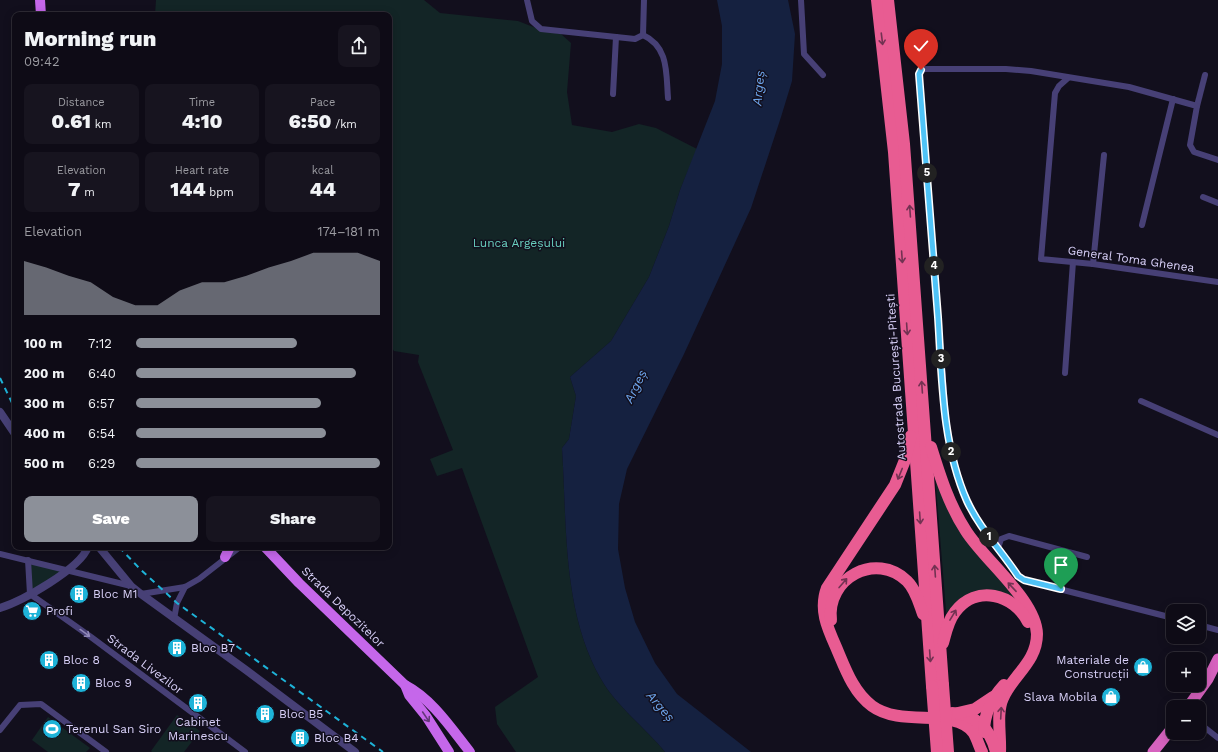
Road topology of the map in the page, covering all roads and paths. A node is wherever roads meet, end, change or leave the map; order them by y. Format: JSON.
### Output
{"nodes":[{"id":1,"x":40,"y":0,"type":"edge"},
{"id":2,"x":528,"y":0,"type":"edge"},
{"id":3,"x":644,"y":0,"type":"edge"},
{"id":4,"x":801,"y":0,"type":"edge"},
{"id":5,"x":877,"y":0,"type":"edge"},
{"id":6,"x":888,"y":0,"type":"edge"},
{"id":7,"x":41,"y":12,"type":"edge"},
{"id":8,"x":643,"y":35,"type":"junction"},
{"id":9,"x":616,"y":37,"type":"junction"},
{"id":10,"x":823,"y":75,"type":"dead end"},
{"id":11,"x":1204,"y":75,"type":"dead end"},
{"id":12,"x":1068,"y":78,"type":"junction"},
{"id":13,"x":613,"y":94,"type":"dead end"},
{"id":14,"x":668,"y":98,"type":"dead end"},
{"id":15,"x":1173,"y":99,"type":"junction"},
{"id":16,"x":1196,"y":106,"type":"junction"},
{"id":17,"x":1104,"y":155,"type":"dead end"},
{"id":18,"x":1218,"y":160,"type":"edge"},
{"id":19,"x":1204,"y":197,"type":"dead end"},
{"id":20,"x":1218,"y":203,"type":"edge"},
{"id":21,"x":1142,"y":225,"type":"dead end"},
{"id":22,"x":1073,"y":262,"type":"junction"},
{"id":23,"x":1093,"y":264,"type":"junction"},
{"id":24,"x":1218,"y":282,"type":"edge"},
{"id":25,"x":1065,"y":373,"type":"dead end"},
{"id":26,"x":1141,"y":401,"type":"dead end"},
{"id":27,"x":0,"y":412,"type":"edge"},
{"id":28,"x":919,"y":425,"type":"junction"},
{"id":29,"x":12,"y":430,"type":"edge"},
{"id":30,"x":1218,"y":435,"type":"edge"},
{"id":31,"x":998,"y":548,"type":"junction"},
{"id":32,"x":86,"y":550,"type":"edge"},
{"id":33,"x":101,"y":550,"type":"edge"},
{"id":34,"x":228,"y":550,"type":"edge"},
{"id":35,"x":236,"y":550,"type":"edge"},
{"id":36,"x":268,"y":550,"type":"edge"},
{"id":37,"x":0,"y":554,"type":"edge"},
{"id":38,"x":225,"y":557,"type":"junction"},
{"id":39,"x":1087,"y":557,"type":"dead end"},
{"id":40,"x":28,"y":560,"type":"junction"},
{"id":41,"x":67,"y":570,"type":"junction"},
{"id":42,"x":131,"y":586,"type":"junction"},
{"id":43,"x":185,"y":587,"type":"junction"},
{"id":44,"x":30,"y":594,"type":"junction"},
{"id":45,"x":141,"y":594,"type":"junction"},
{"id":46,"x":0,"y":608,"type":"edge"},
{"id":47,"x":1166,"y":616,"type":"edge"},
{"id":48,"x":174,"y":619,"type":"junction"},
{"id":49,"x":928,"y":626,"type":"junction"},
{"id":50,"x":1206,"y":627,"type":"edge"},
{"id":51,"x":1218,"y":630,"type":"edge"},
{"id":52,"x":940,"y":652,"type":"junction"},
{"id":53,"x":1218,"y":659,"type":"edge"},
{"id":54,"x":405,"y":685,"type":"junction"},
{"id":55,"x":938,"y":686,"type":"junction"},
{"id":56,"x":998,"y":692,"type":"junction"},
{"id":57,"x":1193,"y":700,"type":"edge"},
{"id":58,"x":958,"y":713,"type":"junction"},
{"id":59,"x":984,"y":727,"type":"junction"},
{"id":60,"x":1206,"y":729,"type":"edge"},
{"id":61,"x":0,"y":730,"type":"edge"},
{"id":62,"x":1166,"y":738,"type":"edge"},
{"id":63,"x":1218,"y":738,"type":"edge"},
{"id":64,"x":1157,"y":751,"type":"edge"},
{"id":65,"x":106,"y":752,"type":"edge"},
{"id":66,"x":245,"y":752,"type":"edge"},
{"id":67,"x":355,"y":752,"type":"edge"},
{"id":68,"x":449,"y":752,"type":"edge"},
{"id":69,"x":470,"y":752,"type":"edge"},
{"id":70,"x":937,"y":752,"type":"edge"},
{"id":71,"x":948,"y":752,"type":"edge"},
{"id":72,"x":982,"y":752,"type":"edge"},
{"id":73,"x":996,"y":752,"type":"edge"},
{"id":74,"x":1000,"y":752,"type":"edge"}],
"edges":[{"from":1,"to":7,"type":"main road"},
{"from":2,"to":9,"type":"street"},
{"from":3,"to":8,"type":"street"},
{"from":4,"to":10,"type":"street"},
{"from":5,"to":28,"type":"highway","name":"Autostrada București-Pitești","one_way":true},
{"from":28,"to":6,"type":"highway","name":"Autostrada București-Pitești","one_way":true},
{"from":8,"to":9,"type":"street"},
{"from":8,"to":14,"type":"street"},
{"from":9,"to":13,"type":"street"},
{"from":11,"to":16,"type":"street"},
{"from":12,"to":15,"type":"street"},
{"from":12,"to":22,"type":"street","name":"General Toma Ghenea"},
{"from":12,"to":31,"type":"street"},
{"from":15,"to":16,"type":"street"},
{"from":15,"to":21,"type":"street"},
{"from":16,"to":18,"type":"street"},
{"from":17,"to":23,"type":"street"},
{"from":19,"to":20,"type":"street"},
{"from":22,"to":23,"type":"street","name":"General Toma Ghenea"},
{"from":22,"to":25,"type":"street"},
{"from":23,"to":24,"type":"street","name":"General Toma Ghenea"},
{"from":26,"to":30,"type":"street"},
{"from":27,"to":29,"type":"street"},
{"from":28,"to":49,"type":"highway","name":"Autostrada București-Pitești","one_way":true},
{"from":52,"to":28,"type":"highway","name":"Autostrada București-Pitești","one_way":true},
{"from":28,"to":72,"type":"highway","one_way":true},
{"from":74,"to":28,"type":"highway","one_way":true},
{"from":31,"to":39,"type":"street"},
{"from":31,"to":47,"type":"street"},
{"from":32,"to":41,"type":"street"},
{"from":33,"to":42,"type":"street"},
{"from":34,"to":38,"type":"main road"},
{"from":35,"to":38,"type":"street"},
{"from":36,"to":54,"type":"main road","name":"Strada Depozitelor"},
{"from":37,"to":40,"type":"street"},
{"from":38,"to":43,"type":"street"},
{"from":40,"to":41,"type":"street"},
{"from":40,"to":44,"type":"street"},
{"from":41,"to":42,"type":"street"},
{"from":41,"to":44,"type":"street"},
{"from":42,"to":45,"type":"street"},
{"from":43,"to":45,"type":"street"},
{"from":43,"to":48,"type":"street"},
{"from":44,"to":46,"type":"street"},
{"from":44,"to":66,"type":"street","name":"Strada Livezilor","one_way":true},
{"from":45,"to":48,"type":"street"},
{"from":48,"to":67,"type":"street"},
{"from":49,"to":55,"type":"highway","name":"Autostrada București-Pitești","one_way":true},
{"from":58,"to":49,"type":"highway","one_way":true},
{"from":50,"to":51,"type":"street"},
{"from":52,"to":55,"type":"highway","name":"Autostrada București-Pitești"},
{"from":52,"to":56,"type":"highway","one_way":true},
{"from":53,"to":57,"type":"highway"},
{"from":54,"to":68,"type":"main road","name":"Strada Depozitelor","one_way":true},
{"from":54,"to":69,"type":"main road","name":"Strada Depozitelor"},
{"from":55,"to":70,"type":"highway","name":"Autostrada București-Pitești","bridge":true},
{"from":55,"to":71,"type":"highway","name":"Autostrada București-Pitești","bridge":true},
{"from":56,"to":58,"type":"highway"},
{"from":56,"to":59,"type":"highway"},
{"from":58,"to":59,"type":"highway"},
{"from":59,"to":72,"type":"highway"},
{"from":59,"to":73,"type":"highway"},
{"from":60,"to":63,"type":"street"},
{"from":61,"to":65,"type":"street"},
{"from":62,"to":64,"type":"highway"}]}
